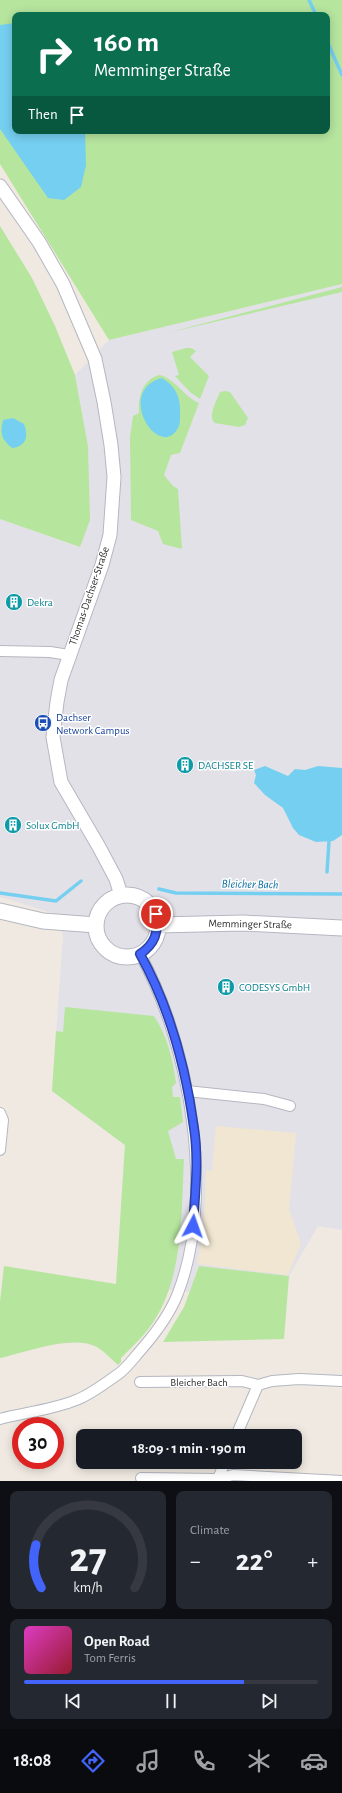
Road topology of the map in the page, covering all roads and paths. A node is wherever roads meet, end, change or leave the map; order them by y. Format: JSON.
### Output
{"nodes":[{"id":1,"x":0,"y":186,"type":"edge"},
{"id":2,"x":0,"y":651,"type":"edge"},
{"id":3,"x":69,"y":655,"type":"junction"},
{"id":4,"x":122,"y":895,"type":"junction"},
{"id":5,"x":0,"y":911,"type":"edge"},
{"id":6,"x":96,"y":924,"type":"junction"},
{"id":7,"x":158,"y":925,"type":"junction"},
{"id":8,"x":342,"y":928,"type":"edge"},
{"id":9,"x":140,"y":954,"type":"junction"},
{"id":10,"x":187,"y":1091,"type":"junction"},
{"id":11,"x":290,"y":1106,"type":"dead end"},
{"id":12,"x":0,"y":1113,"type":"edge"},
{"id":13,"x":0,"y":1150,"type":"edge"},
{"id":14,"x":342,"y":1381,"type":"edge"},
{"id":15,"x":140,"y":1382,"type":"dead end"},
{"id":16,"x":258,"y":1385,"type":"junction"},
{"id":17,"x":0,"y":1419,"type":"edge"},
{"id":18,"x":239,"y":1429,"type":"edge"},
{"id":19,"x":222,"y":1469,"type":"edge"},
{"id":20,"x":141,"y":1478,"type":"dead end"},
{"id":21,"x":217,"y":1480,"type":"edge"},
{"id":22,"x":342,"y":1481,"type":"edge"}],
"edges":[{"from":1,"to":3,"type":"street","name":"Thomas-Dachser-Straße"},
{"from":2,"to":3,"type":"street"},
{"from":3,"to":4,"type":"street","name":"Thomas-Dachser-Straße"},
{"from":4,"to":6,"type":"main road"},
{"from":4,"to":7,"type":"main road"},
{"from":5,"to":6,"type":"main road"},
{"from":6,"to":9,"type":"main road"},
{"from":7,"to":8,"type":"main road","name":"Memminger Straße"},
{"from":7,"to":9,"type":"main road"},
{"from":9,"to":10,"type":"street"},
{"from":10,"to":11,"type":"street"},
{"from":10,"to":17,"type":"street"},
{"from":12,"to":13,"type":"street"},
{"from":14,"to":16,"type":"street"},
{"from":15,"to":16,"type":"street","name":"Bleicher Bach"},
{"from":16,"to":18,"type":"street"},
{"from":19,"to":21,"type":"street"},
{"from":20,"to":21,"type":"street"},
{"from":21,"to":22,"type":"street"}]}
